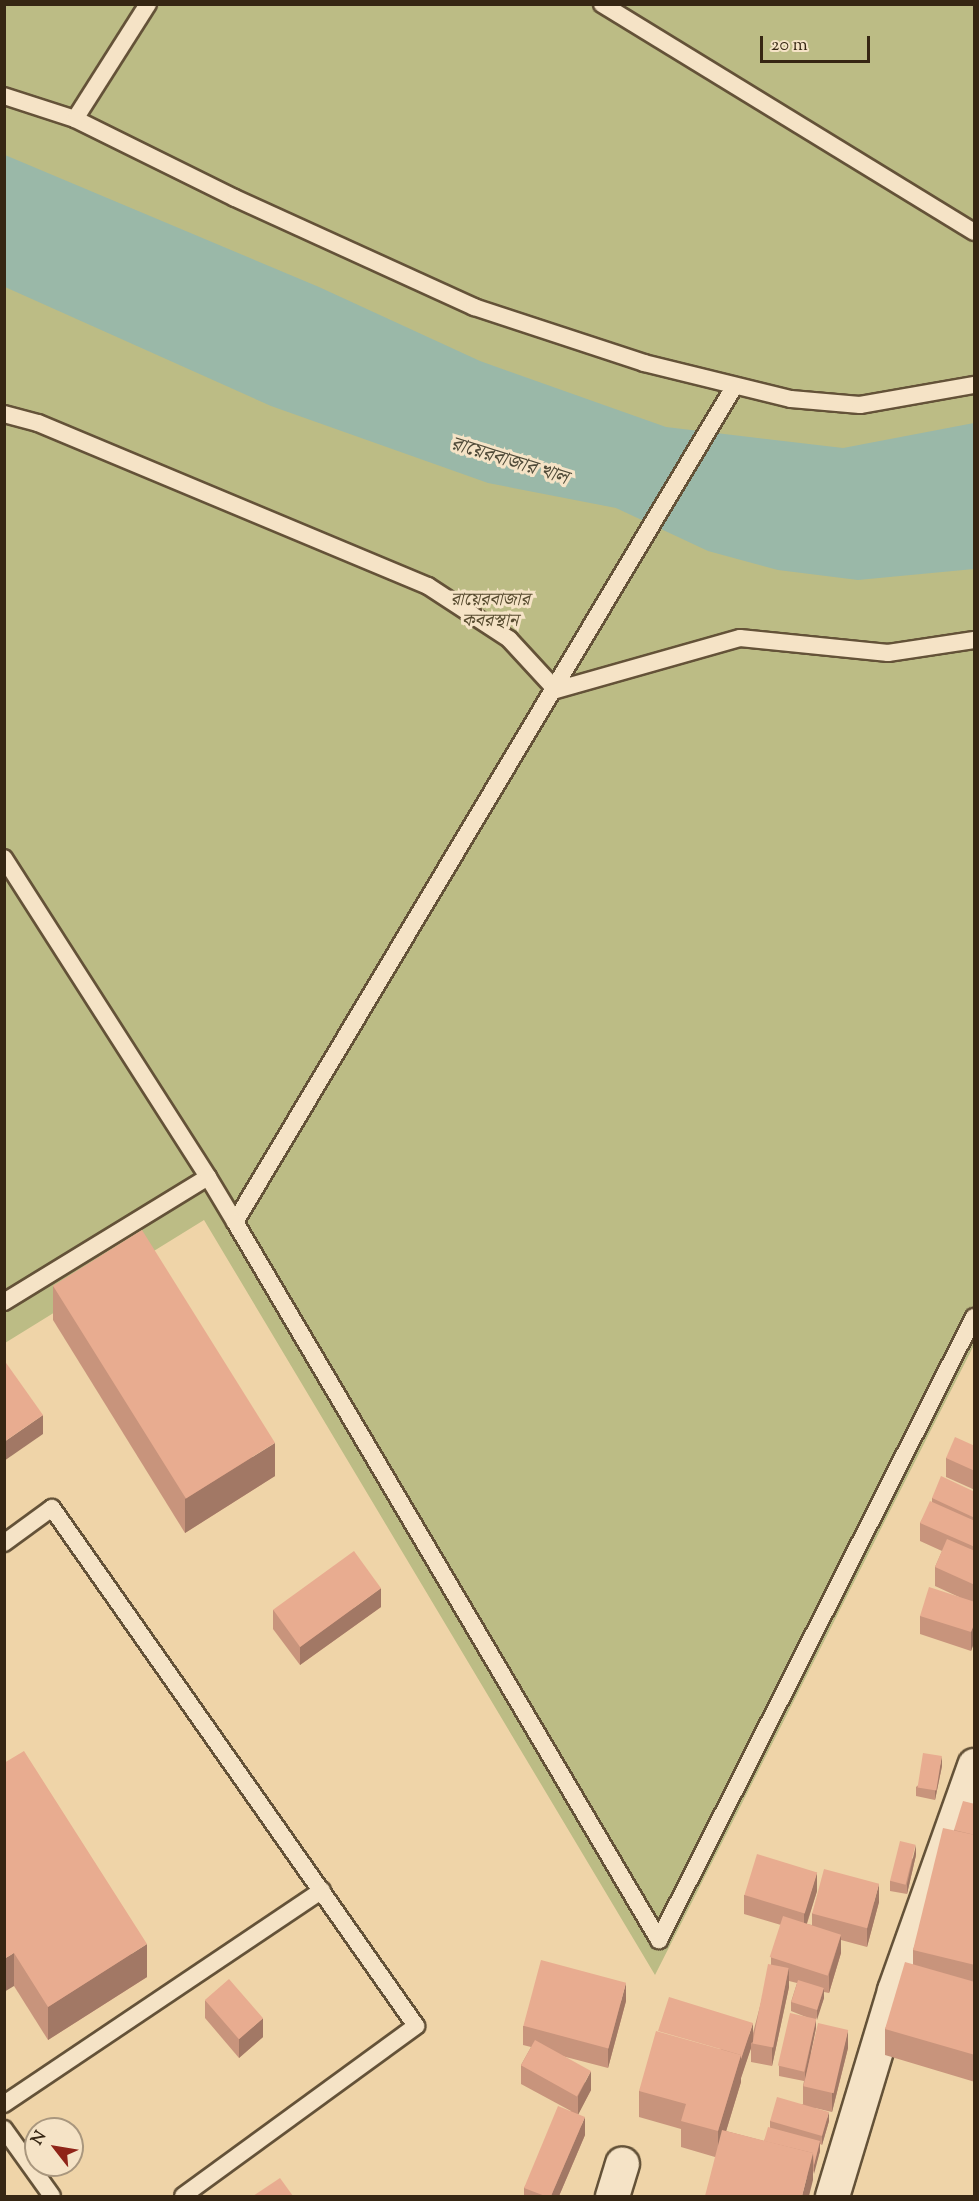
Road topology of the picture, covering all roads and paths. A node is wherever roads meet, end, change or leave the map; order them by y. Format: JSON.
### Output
{"nodes":[{"id":1,"x":148,"y":4,"type":"edge"},
{"id":2,"x":602,"y":4,"type":"edge"},
{"id":3,"x":4,"y":96,"type":"edge"},
{"id":4,"x":75,"y":118,"type":"junction"},
{"id":5,"x":975,"y":232,"type":"edge"},
{"id":6,"x":975,"y":385,"type":"edge"},
{"id":7,"x":734,"y":387,"type":"junction"},
{"id":8,"x":4,"y":414,"type":"edge"},
{"id":9,"x":975,"y":640,"type":"edge"},
{"id":10,"x":556,"y":690,"type":"junction"},
{"id":11,"x":4,"y":858,"type":"edge"},
{"id":12,"x":208,"y":1177,"type":"junction"},
{"id":13,"x":235,"y":1222,"type":"junction"},
{"id":14,"x":4,"y":1302,"type":"edge"},
{"id":15,"x":975,"y":1317,"type":"edge"},
{"id":16,"x":4,"y":1543,"type":"edge"},
{"id":17,"x":975,"y":1766,"type":"edge"},
{"id":18,"x":322,"y":1890,"type":"junction"},
{"id":19,"x":4,"y":2104,"type":"edge"},
{"id":20,"x":4,"y":2129,"type":"edge"},
{"id":21,"x":622,"y":2163,"type":"dead end"},
{"id":22,"x":52,"y":2196,"type":"edge"},
{"id":23,"x":183,"y":2196,"type":"edge"},
{"id":24,"x":612,"y":2196,"type":"edge"},
{"id":25,"x":832,"y":2196,"type":"edge"}],
"edges":[{"from":1,"to":4,"type":"lane"},
{"from":2,"to":5,"type":"lane"},
{"from":3,"to":4,"type":"lane"},
{"from":4,"to":7,"type":"lane"},
{"from":6,"to":7,"type":"lane"},
{"from":7,"to":10,"type":"lane"},
{"from":8,"to":10,"type":"lane"},
{"from":9,"to":10,"type":"lane"},
{"from":10,"to":13,"type":"lane"},
{"from":11,"to":12,"type":"lane"},
{"from":12,"to":13,"type":"lane"},
{"from":12,"to":14,"type":"lane"},
{"from":13,"to":15,"type":"lane"},
{"from":16,"to":18,"type":"lane"},
{"from":17,"to":25,"type":"street"},
{"from":18,"to":19,"type":"lane"},
{"from":18,"to":23,"type":"lane"},
{"from":20,"to":22,"type":"lane"},
{"from":21,"to":24,"type":"street"}]}
